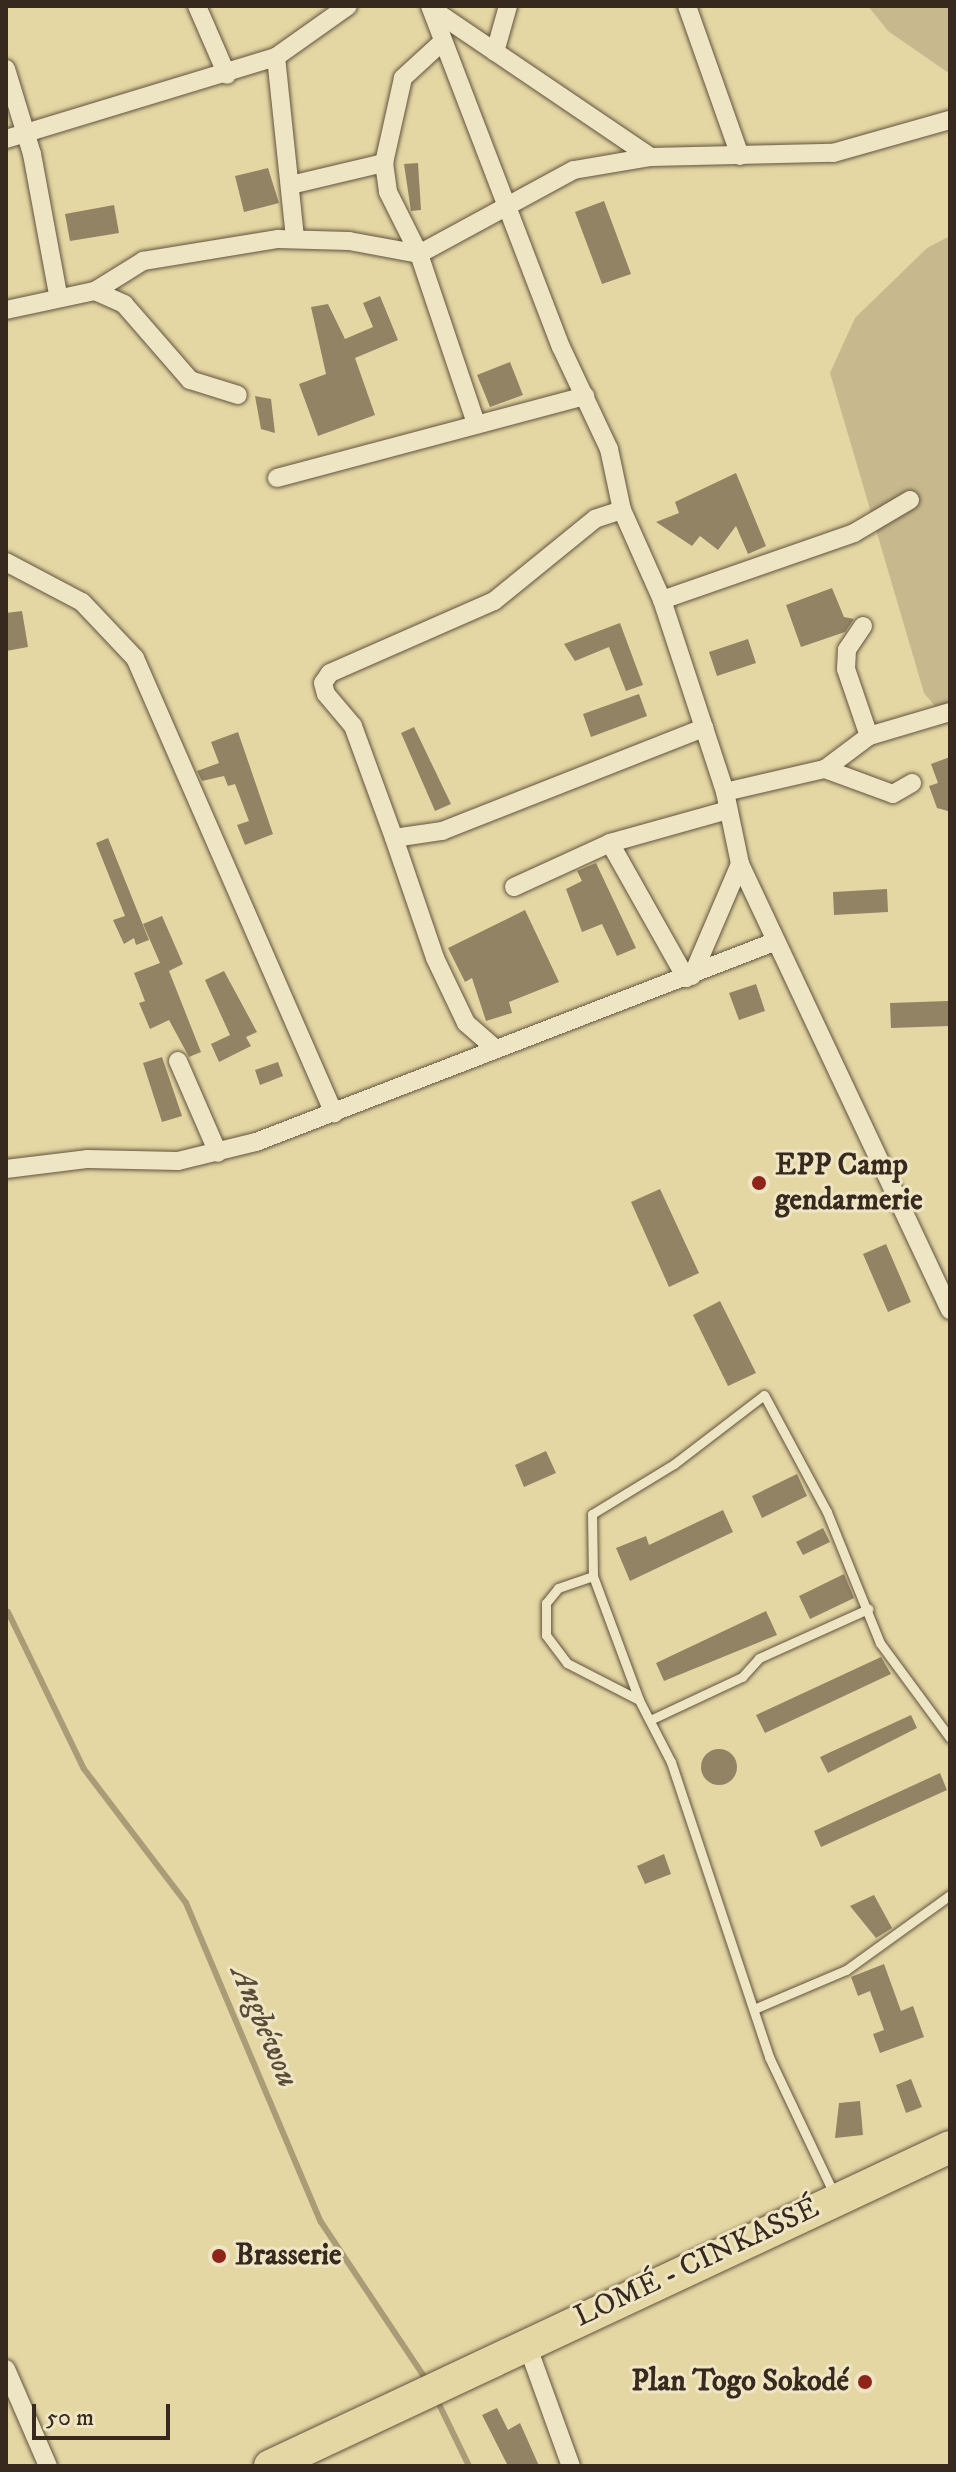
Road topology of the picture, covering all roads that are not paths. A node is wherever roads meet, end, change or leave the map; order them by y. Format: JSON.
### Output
{"nodes":[{"id":1,"x":197,"y":6,"type":"edge"},
{"id":2,"x":508,"y":6,"type":"edge"},
{"id":3,"x":687,"y":6,"type":"edge"},
{"id":4,"x":343,"y":8,"type":"edge"},
{"id":5,"x":431,"y":8,"type":"edge"},
{"id":6,"x":441,"y":43,"type":"junction"},
{"id":7,"x":495,"y":52,"type":"junction"},
{"id":8,"x":276,"y":57,"type":"junction"},
{"id":9,"x":6,"y":69,"type":"edge"},
{"id":10,"x":227,"y":75,"type":"junction"},
{"id":11,"x":950,"y":120,"type":"edge"},
{"id":12,"x":26,"y":136,"type":"junction"},
{"id":13,"x":6,"y":139,"type":"edge"},
{"id":14,"x":740,"y":156,"type":"junction"},
{"id":15,"x":651,"y":157,"type":"junction"},
{"id":16,"x":384,"y":163,"type":"junction"},
{"id":17,"x":291,"y":185,"type":"junction"},
{"id":18,"x":509,"y":211,"type":"junction"},
{"id":19,"x":295,"y":237,"type":"junction"},
{"id":20,"x":419,"y":254,"type":"junction"},
{"id":21,"x":95,"y":291,"type":"junction"},
{"id":22,"x":58,"y":294,"type":"junction"},
{"id":23,"x":6,"y":310,"type":"edge"},
{"id":24,"x":238,"y":395,"type":"dead end"},
{"id":25,"x":585,"y":396,"type":"junction"},
{"id":26,"x":476,"y":423,"type":"junction"},
{"id":27,"x":277,"y":478,"type":"dead end"},
{"id":28,"x":910,"y":500,"type":"dead end"},
{"id":29,"x":622,"y":510,"type":"junction"},
{"id":30,"x":6,"y":562,"type":"edge"},
{"id":31,"x":662,"y":600,"type":"junction"},
{"id":32,"x":863,"y":626,"type":"dead end"},
{"id":33,"x":950,"y":712,"type":"edge"},
{"id":34,"x":704,"y":728,"type":"junction"},
{"id":35,"x":869,"y":736,"type":"junction"},
{"id":36,"x":825,"y":769,"type":"junction"},
{"id":37,"x":912,"y":783,"type":"dead end"},
{"id":38,"x":727,"y":801,"type":"junction"},
{"id":39,"x":394,"y":838,"type":"junction"},
{"id":40,"x":610,"y":843,"type":"junction"},
{"id":41,"x":740,"y":864,"type":"junction"},
{"id":42,"x":514,"y":887,"type":"dead end"},
{"id":43,"x":774,"y":942,"type":"junction"},
{"id":44,"x":689,"y":977,"type":"junction"},
{"id":45,"x":495,"y":1048,"type":"junction"},
{"id":46,"x":178,"y":1061,"type":"dead end"},
{"id":47,"x":334,"y":1113,"type":"junction"},
{"id":48,"x":218,"y":1153,"type":"junction"},
{"id":49,"x":6,"y":1169,"type":"edge"},
{"id":50,"x":950,"y":1310,"type":"edge"},
{"id":51,"x":593,"y":1576,"type":"junction"},
{"id":52,"x":868,"y":1609,"type":"junction"},
{"id":53,"x":639,"y":1700,"type":"junction"},
{"id":54,"x":650,"y":1720,"type":"junction"},
{"id":55,"x":950,"y":1738,"type":"edge"},
{"id":56,"x":950,"y":1895,"type":"edge"},
{"id":57,"x":754,"y":2009,"type":"junction"},
{"id":58,"x":950,"y":2147,"type":"edge"},
{"id":59,"x":837,"y":2199,"type":"junction"},
{"id":60,"x":526,"y":2342,"type":"junction"},
{"id":61,"x":6,"y":2369,"type":"edge"},
{"id":62,"x":48,"y":2466,"type":"edge"},
{"id":63,"x":270,"y":2466,"type":"edge"},
{"id":64,"x":571,"y":2466,"type":"edge"}],
"edges":[{"from":1,"to":10,"type":"street"},
{"from":2,"to":7,"type":"street"},
{"from":3,"to":14,"type":"street"},
{"from":4,"to":8,"type":"street"},
{"from":5,"to":6,"type":"street"},
{"from":5,"to":7,"type":"street"},
{"from":6,"to":16,"type":"street"},
{"from":6,"to":18,"type":"street"},
{"from":7,"to":15,"type":"street"},
{"from":8,"to":10,"type":"street"},
{"from":8,"to":17,"type":"street"},
{"from":9,"to":12,"type":"street"},
{"from":10,"to":12,"type":"street"},
{"from":11,"to":14,"type":"street"},
{"from":12,"to":13,"type":"street"},
{"from":12,"to":22,"type":"street"},
{"from":14,"to":15,"type":"street"},
{"from":15,"to":18,"type":"street"},
{"from":16,"to":17,"type":"street"},
{"from":16,"to":20,"type":"street"},
{"from":17,"to":19,"type":"street"},
{"from":18,"to":20,"type":"street"},
{"from":18,"to":25,"type":"street"},
{"from":19,"to":20,"type":"street"},
{"from":19,"to":21,"type":"street"},
{"from":20,"to":26,"type":"street"},
{"from":21,"to":22,"type":"street"},
{"from":21,"to":24,"type":"street"},
{"from":22,"to":23,"type":"street"},
{"from":25,"to":26,"type":"street"},
{"from":25,"to":29,"type":"street"},
{"from":26,"to":27,"type":"street"},
{"from":28,"to":31,"type":"street"},
{"from":29,"to":31,"type":"street"},
{"from":29,"to":39,"type":"street"},
{"from":30,"to":47,"type":"street"},
{"from":31,"to":34,"type":"street"},
{"from":32,"to":35,"type":"street"},
{"from":33,"to":35,"type":"street"},
{"from":34,"to":38,"type":"street"},
{"from":34,"to":39,"type":"street"},
{"from":35,"to":36,"type":"street"},
{"from":36,"to":37,"type":"street"},
{"from":36,"to":38,"type":"street"},
{"from":38,"to":40,"type":"street"},
{"from":38,"to":41,"type":"street"},
{"from":39,"to":45,"type":"street"},
{"from":40,"to":42,"type":"street"},
{"from":40,"to":44,"type":"street"},
{"from":41,"to":43,"type":"street"},
{"from":41,"to":44,"type":"street"},
{"from":43,"to":44,"type":"street"},
{"from":43,"to":50,"type":"street"},
{"from":44,"to":45,"type":"street"},
{"from":45,"to":47,"type":"street"},
{"from":46,"to":48,"type":"street"},
{"from":47,"to":48,"type":"street"},
{"from":48,"to":49,"type":"street"},
{"from":51,"to":52,"type":"lane"},
{"from":51,"to":53,"type":"lane"},
{"from":51,"to":53,"type":"lane"},
{"from":52,"to":54,"type":"lane"},
{"from":52,"to":55,"type":"lane"},
{"from":53,"to":54,"type":"lane"},
{"from":54,"to":57,"type":"lane"},
{"from":56,"to":57,"type":"lane"},
{"from":57,"to":59,"type":"lane"},
{"from":58,"to":59,"type":"highway","name":"LOMÉ - CINKASSÉ"},
{"from":59,"to":60,"type":"highway","name":"LOMÉ - CINKASSÉ"},
{"from":60,"to":63,"type":"highway","name":"LOMÉ - CINKASSÉ"},
{"from":60,"to":64,"type":"street"},
{"from":61,"to":62,"type":"street"}]}
